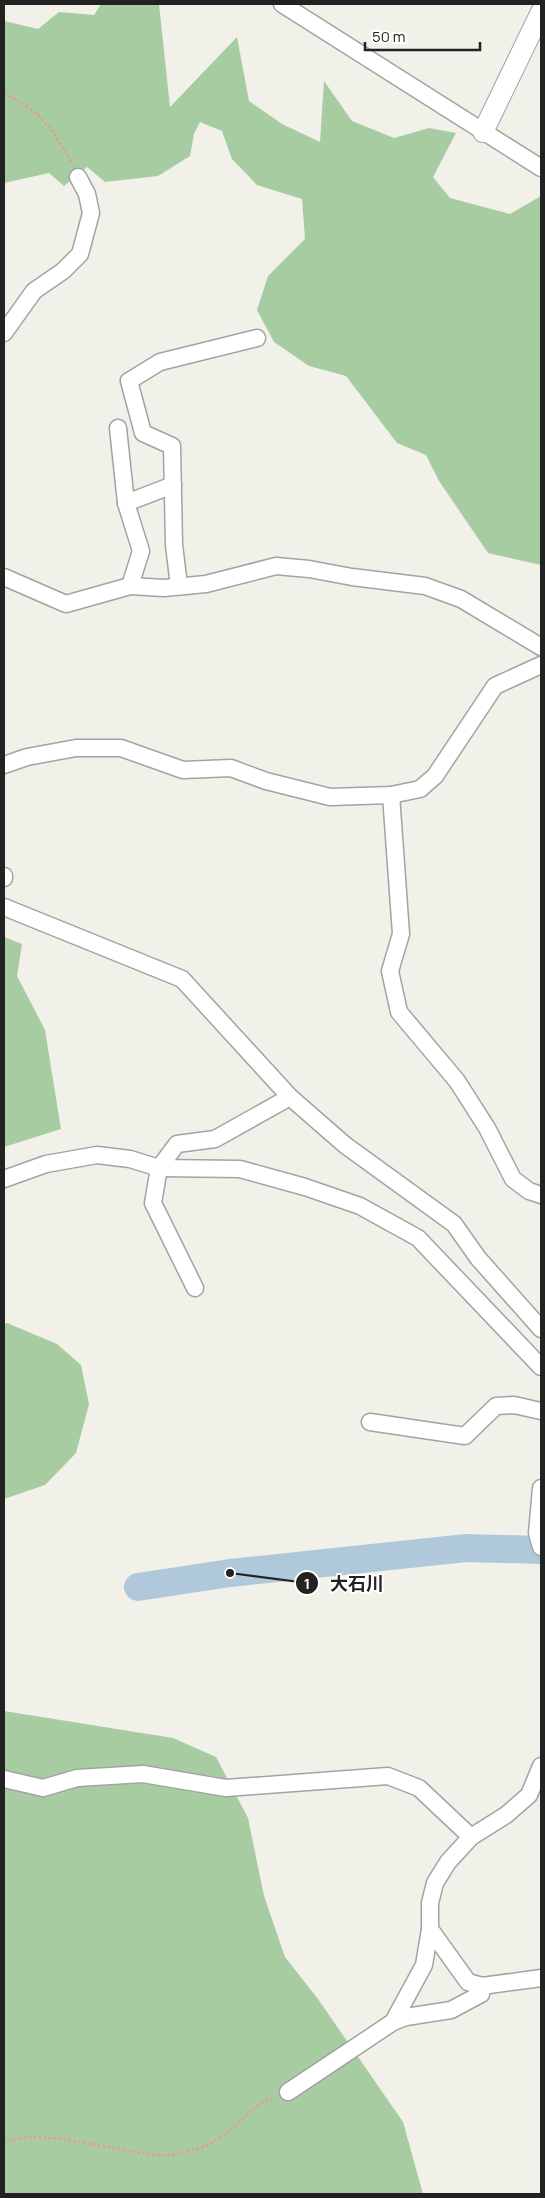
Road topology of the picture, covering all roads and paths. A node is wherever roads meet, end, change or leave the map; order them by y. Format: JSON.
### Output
{"nodes":[{"id":1,"x":282,"y":4,"type":"edge"},
{"id":2,"x":541,"y":12,"type":"edge"},
{"id":3,"x":4,"y":94,"type":"edge"},
{"id":4,"x":484,"y":132,"type":"junction"},
{"id":5,"x":541,"y":168,"type":"edge"},
{"id":6,"x":78,"y":177,"type":"joint"},
{"id":7,"x":4,"y":333,"type":"edge"},
{"id":8,"x":257,"y":338,"type":"dead end"},
{"id":9,"x":118,"y":428,"type":"dead end"},
{"id":10,"x":173,"y":485,"type":"junction"},
{"id":11,"x":126,"y":502,"type":"junction"},
{"id":12,"x":4,"y":577,"type":"edge"},
{"id":13,"x":130,"y":586,"type":"junction"},
{"id":14,"x":179,"y":586,"type":"junction"},
{"id":15,"x":541,"y":647,"type":"edge"},
{"id":16,"x":541,"y":665,"type":"edge"},
{"id":17,"x":4,"y":765,"type":"edge"},
{"id":18,"x":391,"y":795,"type":"junction"},
{"id":19,"x":4,"y":907,"type":"edge"},
{"id":20,"x":290,"y":1097,"type":"junction"},
{"id":21,"x":159,"y":1168,"type":"junction"},
{"id":22,"x":4,"y":1179,"type":"edge"},
{"id":23,"x":541,"y":1195,"type":"edge"},
{"id":24,"x":195,"y":1288,"type":"dead end"},
{"id":25,"x":541,"y":1329,"type":"edge"},
{"id":26,"x":541,"y":1367,"type":"edge"},
{"id":27,"x":541,"y":1411,"type":"edge"},
{"id":28,"x":370,"y":1422,"type":"dead end"},
{"id":29,"x":541,"y":1488,"type":"edge"},
{"id":30,"x":541,"y":1547,"type":"edge"},
{"id":31,"x":541,"y":1766,"type":"edge"},
{"id":32,"x":4,"y":1779,"type":"edge"},
{"id":33,"x":471,"y":1836,"type":"junction"},
{"id":34,"x":430,"y":1928,"type":"junction"},
{"id":35,"x":541,"y":1978,"type":"edge"},
{"id":36,"x":482,"y":1986,"type":"junction"},
{"id":37,"x":393,"y":2022,"type":"junction"},
{"id":38,"x":288,"y":2092,"type":"joint"},
{"id":39,"x":4,"y":2141,"type":"edge"}],
"edges":[{"from":1,"to":4,"type":"street"},
{"from":2,"to":4,"type":"street"},
{"from":3,"to":6,"type":"path"},
{"from":4,"to":5,"type":"street"},
{"from":6,"to":7,"type":"street"},
{"from":8,"to":10,"type":"street"},
{"from":9,"to":11,"type":"street"},
{"from":10,"to":11,"type":"street"},
{"from":10,"to":14,"type":"street"},
{"from":11,"to":13,"type":"street"},
{"from":12,"to":13,"type":"street"},
{"from":13,"to":14,"type":"street"},
{"from":14,"to":15,"type":"street"},
{"from":16,"to":18,"type":"street"},
{"from":17,"to":18,"type":"street"},
{"from":18,"to":23,"type":"street"},
{"from":19,"to":20,"type":"street"},
{"from":20,"to":21,"type":"street"},
{"from":20,"to":25,"type":"street"},
{"from":21,"to":22,"type":"street"},
{"from":21,"to":24,"type":"street"},
{"from":21,"to":26,"type":"street"},
{"from":27,"to":28,"type":"street"},
{"from":29,"to":30,"type":"street"},
{"from":31,"to":33,"type":"street"},
{"from":32,"to":33,"type":"street"},
{"from":33,"to":34,"type":"street"},
{"from":34,"to":36,"type":"street"},
{"from":34,"to":37,"type":"street"},
{"from":35,"to":36,"type":"street"},
{"from":36,"to":37,"type":"street"},
{"from":37,"to":38,"type":"street"},
{"from":38,"to":39,"type":"path"}]}
